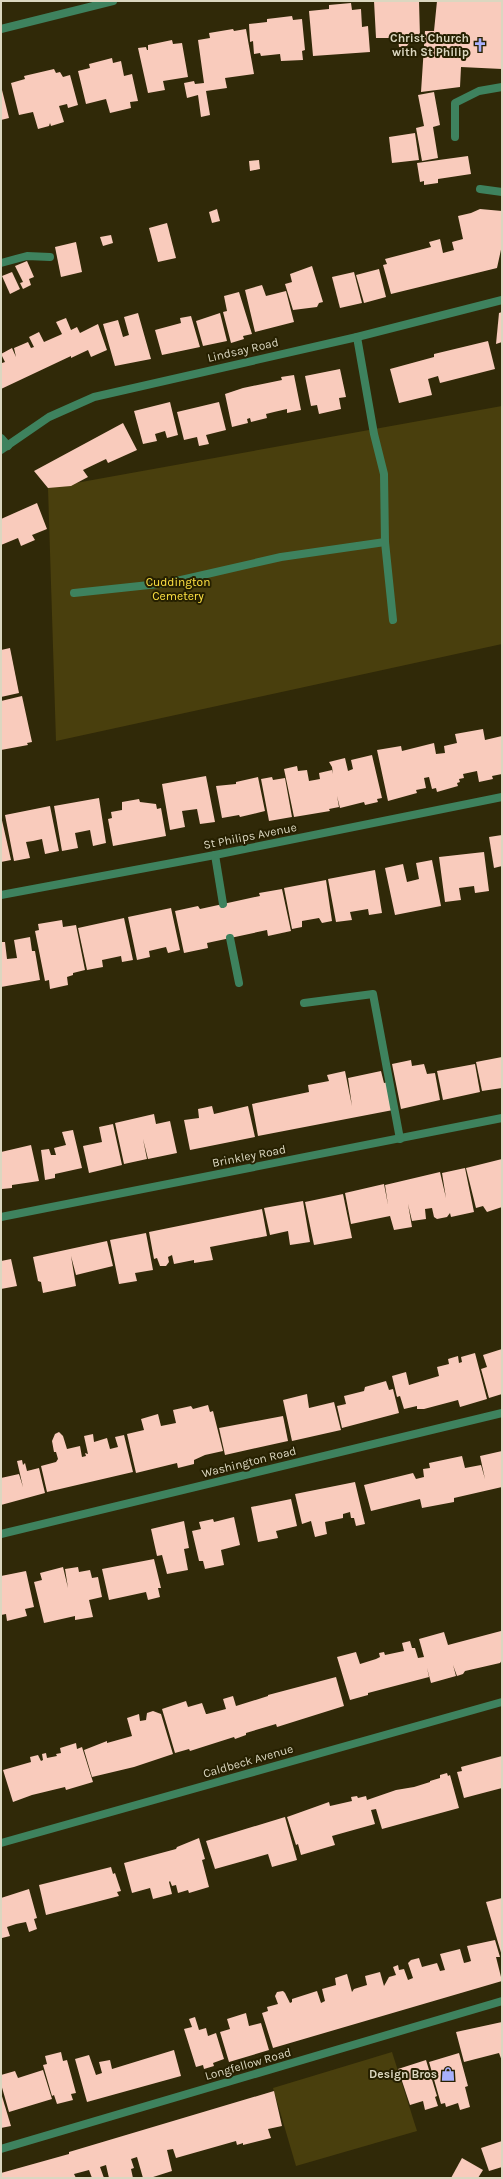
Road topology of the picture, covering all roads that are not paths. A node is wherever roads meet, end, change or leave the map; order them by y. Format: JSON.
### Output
{"nodes":[{"id":1,"x":113,"y":1,"type":"edge"},
{"id":2,"x":1,"y":29,"type":"edge"},
{"id":3,"x":502,"y":87,"type":"edge"},
{"id":4,"x":455,"y":137,"type":"dead end"},
{"id":5,"x":480,"y":189,"type":"dead end"},
{"id":6,"x":502,"y":192,"type":"edge"},
{"id":7,"x":50,"y":257,"type":"dead end"},
{"id":8,"x":1,"y":263,"type":"edge"},
{"id":9,"x":502,"y":300,"type":"edge"},
{"id":10,"x":357,"y":337,"type":"junction"},
{"id":11,"x":1,"y":438,"type":"edge"},
{"id":12,"x":4,"y":448,"type":"edge"},
{"id":13,"x":384,"y":542,"type":"junction"},
{"id":14,"x":74,"y":593,"type":"dead end"},
{"id":15,"x":393,"y":620,"type":"dead end"},
{"id":16,"x":502,"y":797,"type":"edge"},
{"id":17,"x":216,"y":855,"type":"junction"},
{"id":18,"x":1,"y":895,"type":"edge"},
{"id":19,"x":223,"y":904,"type":"dead end"},
{"id":20,"x":230,"y":938,"type":"dead end"},
{"id":21,"x":239,"y":983,"type":"dead end"},
{"id":22,"x":304,"y":1003,"type":"dead end"},
{"id":23,"x":502,"y":1118,"type":"edge"},
{"id":24,"x":400,"y":1139,"type":"junction"},
{"id":25,"x":1,"y":1218,"type":"edge"},
{"id":26,"x":502,"y":1413,"type":"edge"},
{"id":27,"x":1,"y":1534,"type":"edge"},
{"id":28,"x":502,"y":1702,"type":"edge"},
{"id":29,"x":1,"y":1843,"type":"edge"},
{"id":30,"x":502,"y":2001,"type":"edge"},
{"id":31,"x":1,"y":2149,"type":"edge"}],
"edges":[{"from":1,"to":2,"type":"street"},
{"from":3,"to":4,"type":"street"},
{"from":5,"to":6,"type":"street"},
{"from":7,"to":8,"type":"street"},
{"from":9,"to":10,"type":"street","name":"Lindsay Road"},
{"from":10,"to":12,"type":"street","name":"Lindsay Road"},
{"from":10,"to":13,"type":"street"},
{"from":11,"to":12,"type":"street"},
{"from":13,"to":14,"type":"street"},
{"from":13,"to":15,"type":"street"},
{"from":16,"to":17,"type":"street","name":"St Philips Avenue"},
{"from":17,"to":18,"type":"street","name":"St Philips Avenue"},
{"from":17,"to":19,"type":"street"},
{"from":20,"to":21,"type":"street"},
{"from":22,"to":24,"type":"street"},
{"from":23,"to":24,"type":"street","name":"Brinkley Road"},
{"from":24,"to":25,"type":"street","name":"Brinkley Road"},
{"from":26,"to":27,"type":"street","name":"Washington Road"},
{"from":28,"to":29,"type":"street","name":"Caldbeck Avenue"},
{"from":30,"to":31,"type":"street","name":"Longfellow Road"}]}
